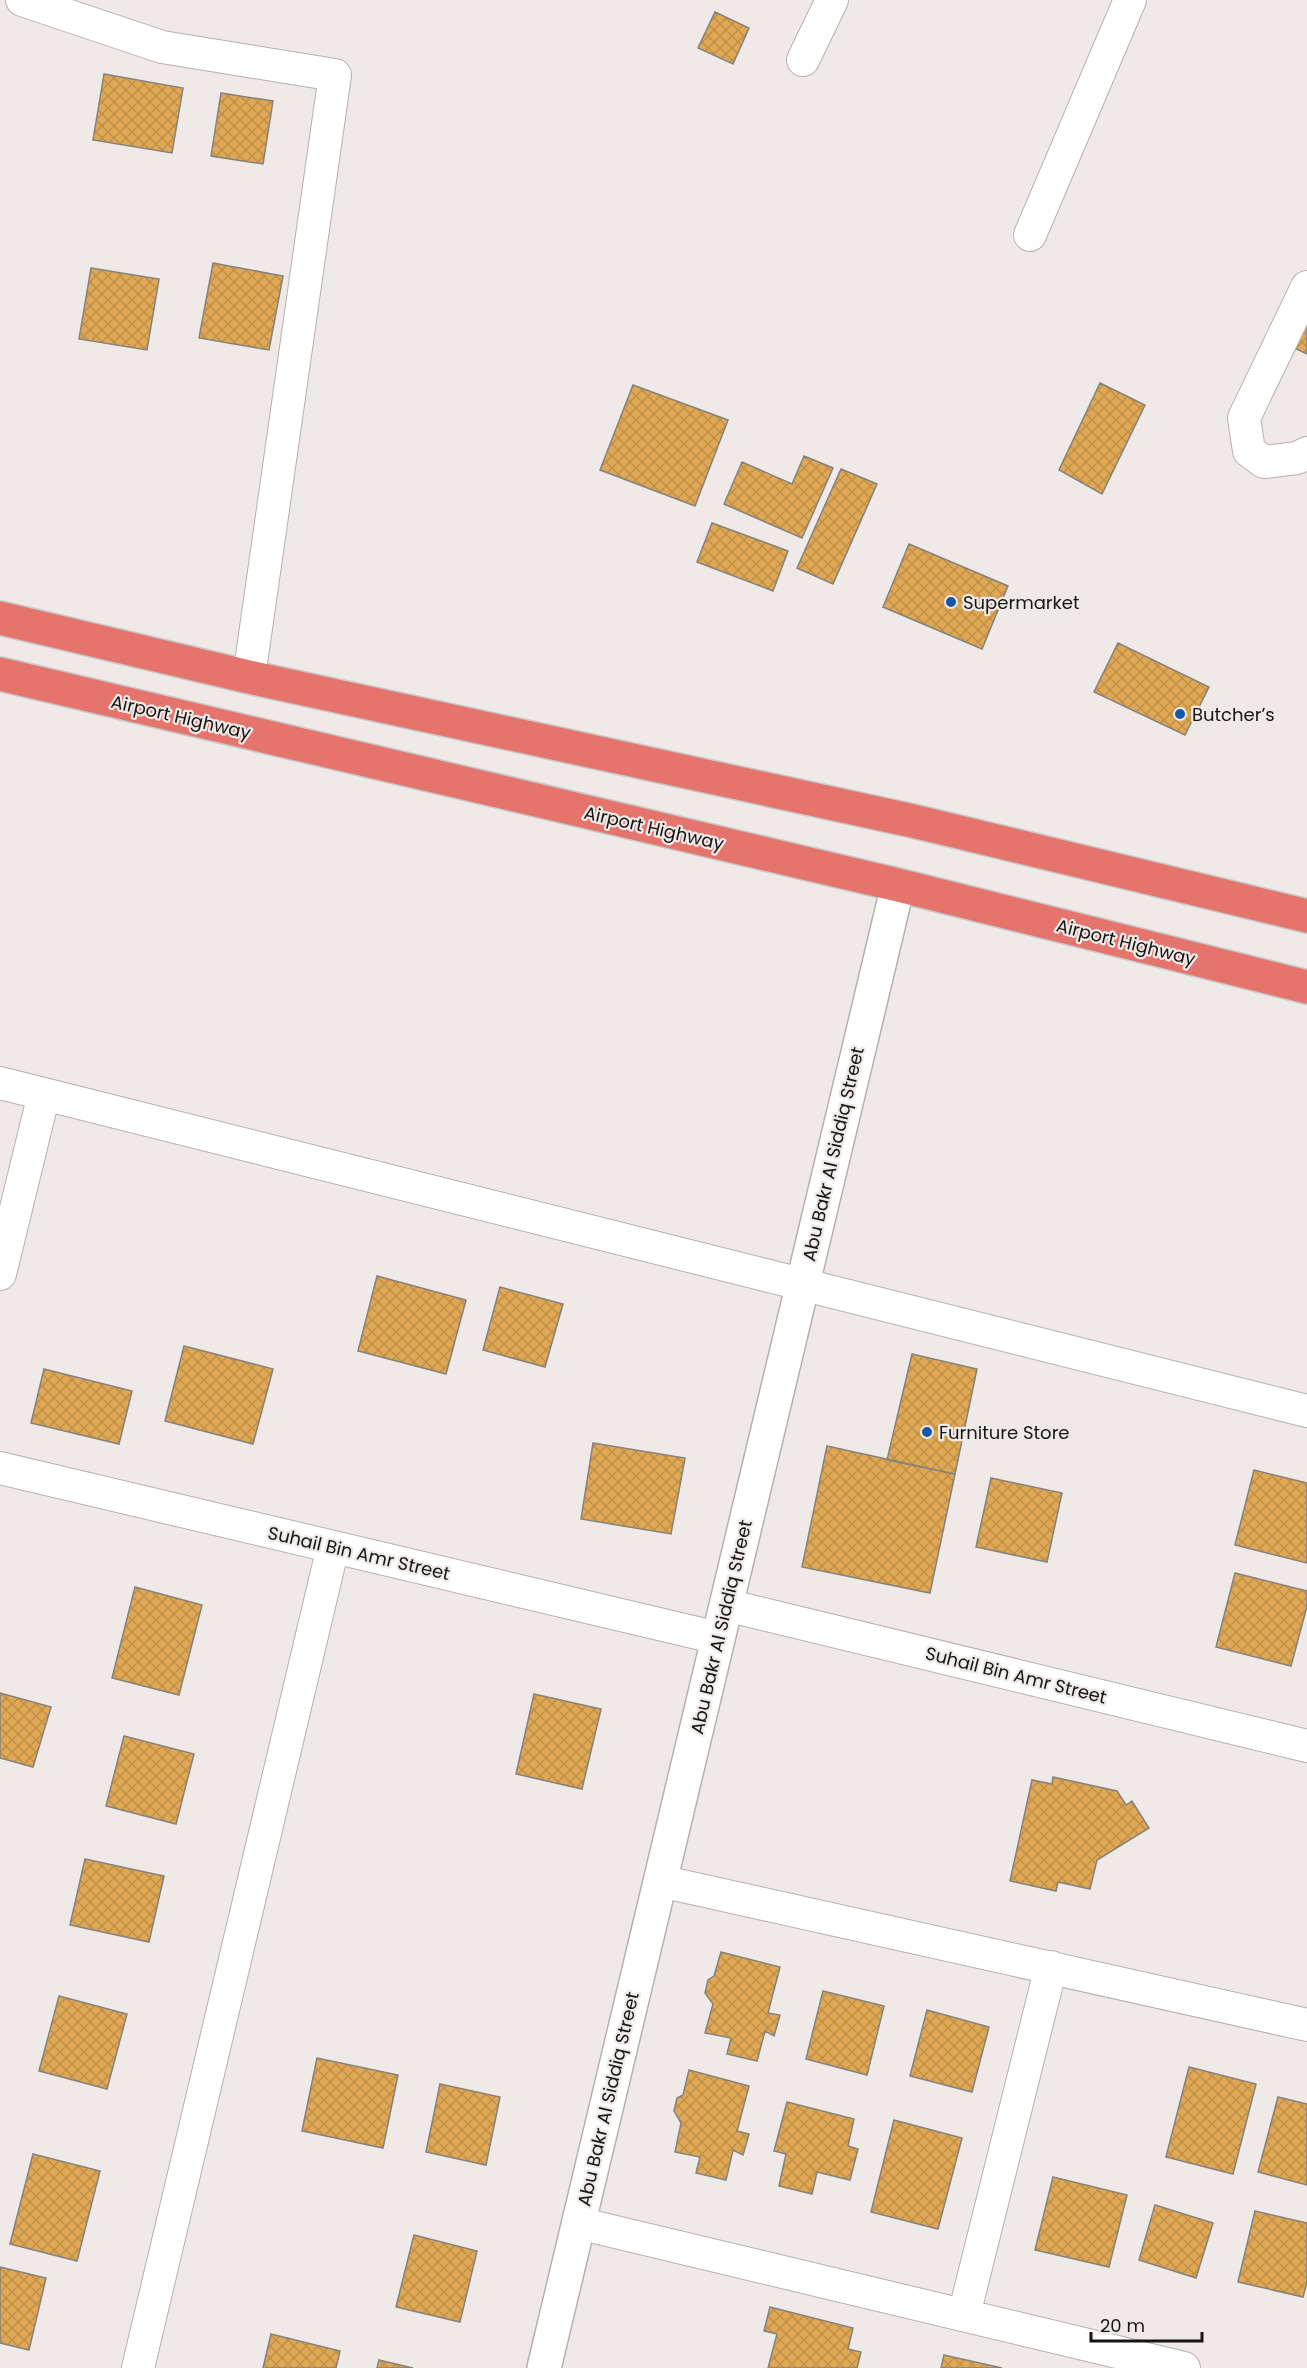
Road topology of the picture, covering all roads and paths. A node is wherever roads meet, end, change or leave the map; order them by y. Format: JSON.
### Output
{"nodes":[{"id":1,"x":22,"y":0,"type":"edge"},
{"id":2,"x":832,"y":0,"type":"edge"},
{"id":3,"x":1130,"y":0,"type":"edge"},
{"id":4,"x":803,"y":60,"type":"dead end"},
{"id":5,"x":1030,"y":235,"type":"dead end"},
{"id":6,"x":1307,"y":287,"type":"edge"},
{"id":7,"x":1307,"y":453,"type":"edge"},
{"id":8,"x":0,"y":618,"type":"edge"},
{"id":9,"x":0,"y":674,"type":"edge"},
{"id":10,"x":249,"y":677,"type":"junction"},
{"id":11,"x":898,"y":885,"type":"junction"},
{"id":12,"x":1307,"y":916,"type":"edge"},
{"id":13,"x":1307,"y":987,"type":"edge"},
{"id":14,"x":0,"y":1083,"type":"edge"},
{"id":15,"x":44,"y":1094,"type":"junction"},
{"id":16,"x":0,"y":1274,"type":"edge"},
{"id":17,"x":802,"y":1284,"type":"junction"},
{"id":18,"x":1307,"y":1411,"type":"edge"},
{"id":19,"x":0,"y":1468,"type":"edge"},
{"id":20,"x":333,"y":1547,"type":"junction"},
{"id":21,"x":726,"y":1605,"type":"junction"},
{"id":22,"x":718,"y":1638,"type":"junction"},
{"id":23,"x":1307,"y":1746,"type":"edge"},
{"id":24,"x":660,"y":1881,"type":"junction"},
{"id":25,"x":1051,"y":1967,"type":"junction"},
{"id":26,"x":1307,"y":2025,"type":"edge"},
{"id":27,"x":578,"y":2223,"type":"junction"},
{"id":28,"x":964,"y":2315,"type":"junction"},
{"id":29,"x":138,"y":2368,"type":"edge"},
{"id":30,"x":544,"y":2368,"type":"edge"},
{"id":31,"x":1184,"y":2368,"type":"edge"}],
"edges":[{"from":1,"to":10,"type":"street"},
{"from":2,"to":4,"type":"street"},
{"from":3,"to":5,"type":"street"},
{"from":6,"to":7,"type":"street"},
{"from":8,"to":10,"type":"highway"},
{"from":9,"to":11,"type":"highway","name":"Airport Highway"},
{"from":10,"to":12,"type":"highway"},
{"from":11,"to":13,"type":"highway","name":"Airport Highway"},
{"from":11,"to":17,"type":"street","name":"Abu Bakr Al Siddiq Street"},
{"from":14,"to":15,"type":"street"},
{"from":15,"to":16,"type":"street"},
{"from":15,"to":17,"type":"street"},
{"from":17,"to":18,"type":"street"},
{"from":17,"to":21,"type":"street","name":"Abu Bakr Al Siddiq Street"},
{"from":19,"to":20,"type":"street","name":"Suhail Bin Amr Street"},
{"from":20,"to":22,"type":"street","name":"Suhail Bin Amr Street"},
{"from":20,"to":29,"type":"street"},
{"from":21,"to":22,"type":"street","name":"Abu Bakr Al Siddiq Street"},
{"from":21,"to":23,"type":"street","name":"Suhail Bin Amr Street"},
{"from":22,"to":24,"type":"street","name":"Abu Bakr Al Siddiq Street"},
{"from":24,"to":25,"type":"street"},
{"from":24,"to":27,"type":"street","name":"Abu Bakr Al Siddiq Street"},
{"from":25,"to":26,"type":"street"},
{"from":25,"to":28,"type":"street"},
{"from":27,"to":28,"type":"street"},
{"from":27,"to":30,"type":"street","name":"Abu Bakr Al Siddiq Street"},
{"from":28,"to":31,"type":"street"}]}
